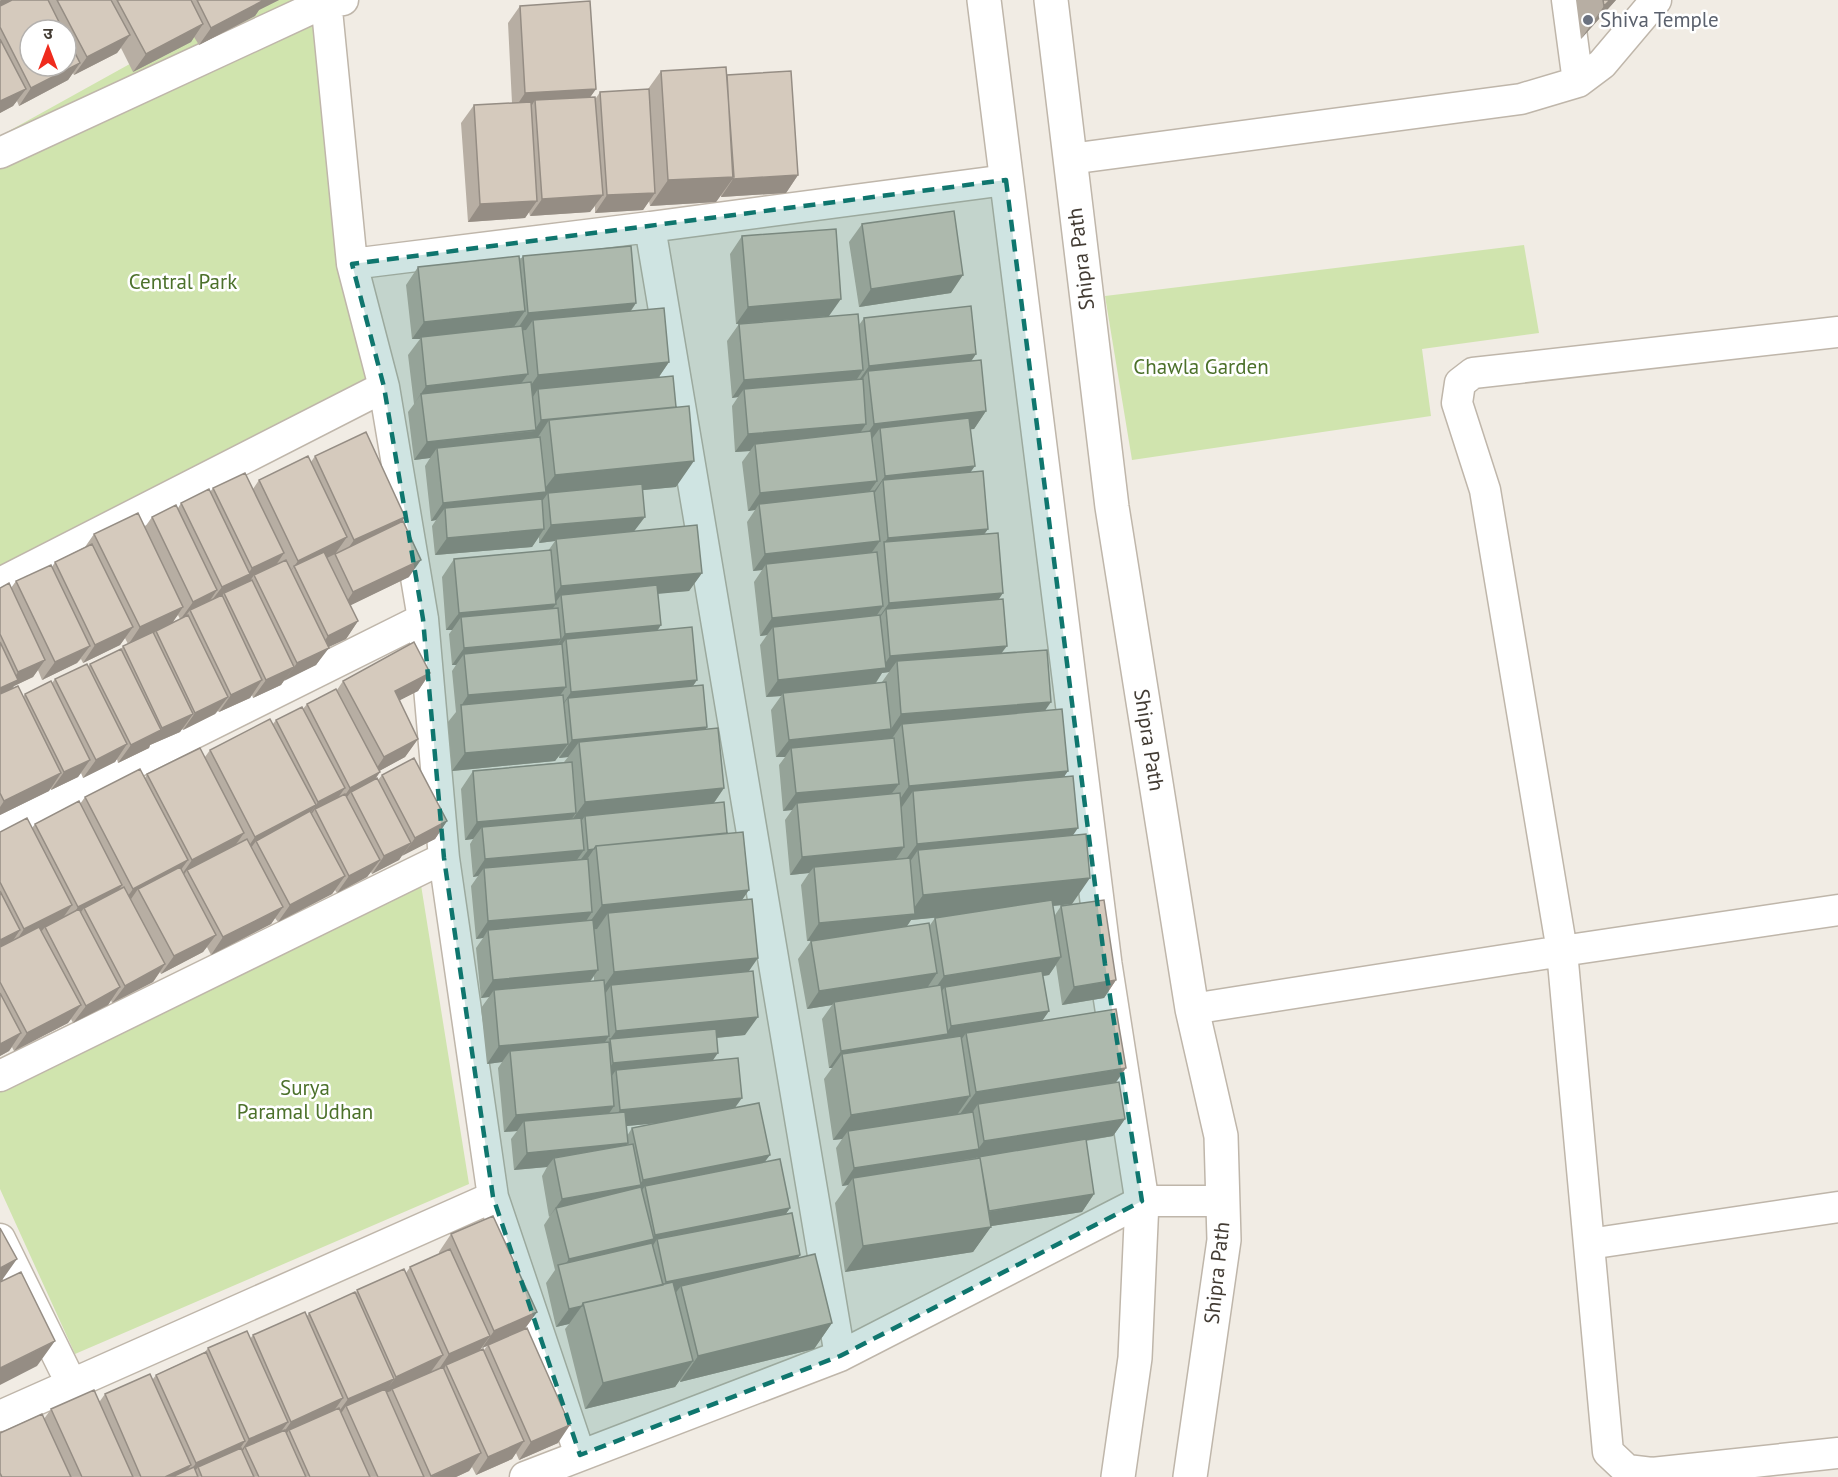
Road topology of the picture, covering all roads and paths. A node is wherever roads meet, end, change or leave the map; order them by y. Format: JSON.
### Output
{"nodes":[{"id":1,"x":984,"y":0,"type":"edge"},
{"id":2,"x":1051,"y":0,"type":"edge"},
{"id":3,"x":1567,"y":0,"type":"edge"},
{"id":4,"x":1656,"y":0,"type":"edge"},
{"id":5,"x":331,"y":1,"type":"edge"},
{"id":6,"x":1578,"y":82,"type":"junction"},
{"id":7,"x":0,"y":153,"type":"edge"},
{"id":8,"x":1070,"y":159,"type":"junction"},
{"id":9,"x":1006,"y":180,"type":"junction"},
{"id":10,"x":650,"y":227,"type":"junction"},
{"id":11,"x":352,"y":264,"type":"junction"},
{"id":12,"x":1838,"y":332,"type":"edge"},
{"id":13,"x":384,"y":387,"type":"junction"},
{"id":14,"x":0,"y":583,"type":"edge"},
{"id":15,"x":423,"y":619,"type":"junction"},
{"id":16,"x":0,"y":830,"type":"edge"},
{"id":17,"x":444,"y":858,"type":"junction"},
{"id":18,"x":1838,"y":910,"type":"edge"},
{"id":19,"x":1562,"y":951,"type":"junction"},
{"id":20,"x":1192,"y":1009,"type":"junction"},
{"id":21,"x":0,"y":1076,"type":"edge"},
{"id":22,"x":493,"y":1197,"type":"junction"},
{"id":23,"x":1142,"y":1201,"type":"junction"},
{"id":24,"x":1223,"y":1201,"type":"junction"},
{"id":25,"x":1838,"y":1207,"type":"edge"},
{"id":26,"x":0,"y":1239,"type":"edge"},
{"id":27,"x":1589,"y":1244,"type":"junction"},
{"id":28,"x":840,"y":1356,"type":"junction"},
{"id":29,"x":71,"y":1383,"type":"junction"},
{"id":30,"x":0,"y":1416,"type":"edge"},
{"id":31,"x":1838,"y":1453,"type":"edge"},
{"id":32,"x":580,"y":1455,"type":"junction"},
{"id":33,"x":525,"y":1477,"type":"edge"},
{"id":34,"x":1118,"y":1477,"type":"edge"},
{"id":35,"x":1190,"y":1477,"type":"edge"}],
"edges":[{"from":1,"to":9,"type":"street"},
{"from":2,"to":8,"type":"street","name":"Shipra Path"},
{"from":3,"to":6,"type":"street"},
{"from":4,"to":6,"type":"street"},
{"from":5,"to":7,"type":"street"},
{"from":5,"to":11,"type":"street"},
{"from":6,"to":8,"type":"street"},
{"from":8,"to":20,"type":"street","name":"Shipra Path"},
{"from":9,"to":10,"type":"street"},
{"from":9,"to":23,"type":"street"},
{"from":10,"to":11,"type":"street"},
{"from":10,"to":28,"type":"street"},
{"from":11,"to":13,"type":"street"},
{"from":12,"to":19,"type":"street"},
{"from":13,"to":14,"type":"street"},
{"from":13,"to":15,"type":"street"},
{"from":15,"to":16,"type":"street"},
{"from":15,"to":17,"type":"street"},
{"from":17,"to":21,"type":"street"},
{"from":17,"to":22,"type":"street"},
{"from":18,"to":19,"type":"street"},
{"from":19,"to":20,"type":"street"},
{"from":19,"to":27,"type":"street"},
{"from":20,"to":24,"type":"street","name":"Shipra Path"},
{"from":22,"to":29,"type":"street"},
{"from":22,"to":32,"type":"street"},
{"from":23,"to":24,"type":"street"},
{"from":23,"to":28,"type":"street"},
{"from":23,"to":34,"type":"street"},
{"from":24,"to":35,"type":"street","name":"Shipra Path"},
{"from":25,"to":27,"type":"street"},
{"from":26,"to":29,"type":"street"},
{"from":27,"to":31,"type":"street"},
{"from":28,"to":32,"type":"street"},
{"from":29,"to":30,"type":"street"},
{"from":32,"to":33,"type":"street"}]}
